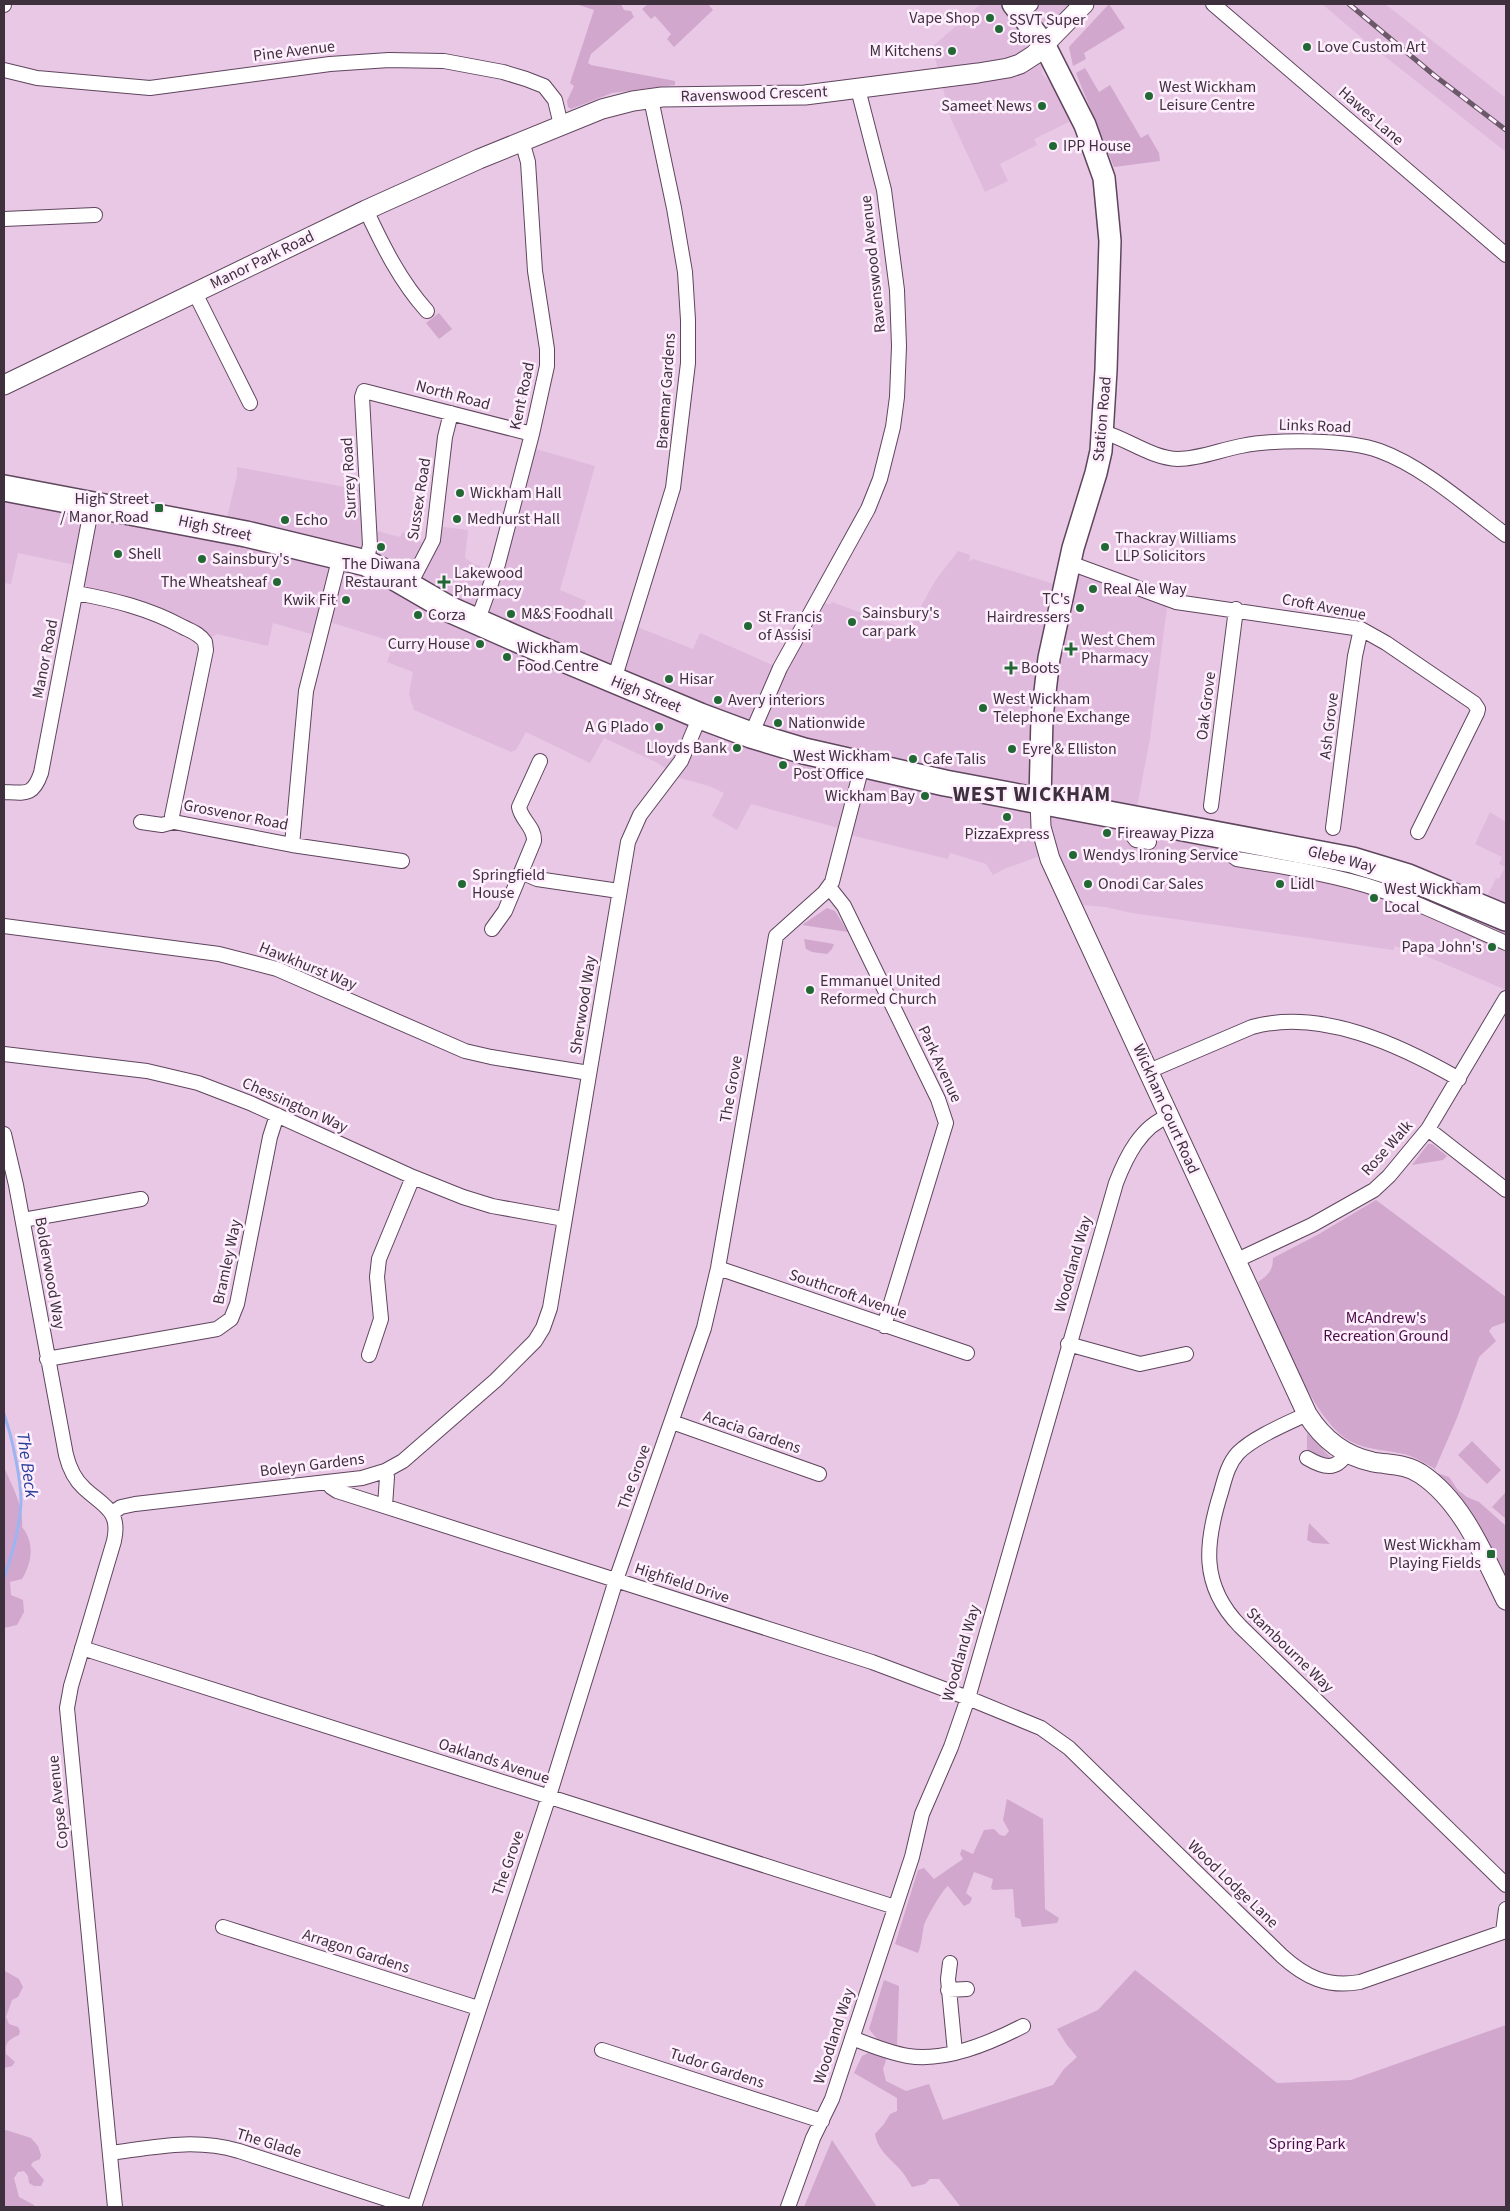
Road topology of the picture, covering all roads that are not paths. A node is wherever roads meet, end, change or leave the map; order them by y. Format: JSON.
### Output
{"nodes":[{"id":1,"x":1084,"y":4,"type":"edge"},
{"id":2,"x":1213,"y":4,"type":"edge"},
{"id":3,"x":1022,"y":7,"type":"edge"},
{"id":4,"x":1044,"y":44,"type":"junction"},
{"id":5,"x":4,"y":70,"type":"edge"},
{"id":6,"x":858,"y":88,"type":"junction"},
{"id":7,"x":651,"y":98,"type":"junction"},
{"id":8,"x":561,"y":125,"type":"junction"},
{"id":9,"x":522,"y":141,"type":"junction"},
{"id":10,"x":366,"y":210,"type":"junction"},
{"id":11,"x":95,"y":215,"type":"dead end"},
{"id":12,"x":4,"y":219,"type":"edge"},
{"id":13,"x":1506,"y":255,"type":"edge"},
{"id":14,"x":195,"y":293,"type":"junction"},
{"id":15,"x":427,"y":311,"type":"dead end"},
{"id":16,"x":4,"y":385,"type":"edge"},
{"id":17,"x":364,"y":391,"type":"joint"},
{"id":18,"x":250,"y":403,"type":"dead end"},
{"id":19,"x":450,"y":413,"type":"junction"},
{"id":20,"x":1103,"y":432,"type":"junction"},
{"id":21,"x":532,"y":434,"type":"junction"},
{"id":22,"x":4,"y":488,"type":"edge"},
{"id":23,"x":92,"y":505,"type":"junction"},
{"id":24,"x":1506,"y":534,"type":"edge"},
{"id":25,"x":340,"y":556,"type":"junction"},
{"id":26,"x":366,"y":563,"type":"junction"},
{"id":27,"x":1070,"y":563,"type":"junction"},
{"id":28,"x":409,"y":586,"type":"junction"},
{"id":29,"x":76,"y":593,"type":"junction"},
{"id":30,"x":1236,"y":609,"type":"junction"},
{"id":31,"x":477,"y":622,"type":"junction"},
{"id":32,"x":1361,"y":629,"type":"junction"},
{"id":33,"x":614,"y":680,"type":"junction"},
{"id":34,"x":700,"y":716,"type":"junction"},
{"id":35,"x":751,"y":735,"type":"junction"},
{"id":36,"x":540,"y":761,"type":"dead end"},
{"id":37,"x":862,"y":766,"type":"junction"},
{"id":38,"x":4,"y":792,"type":"edge"},
{"id":39,"x":1040,"y":801,"type":"junction"},
{"id":40,"x":1211,"y":806,"type":"dead end"},
{"id":41,"x":1135,"y":818,"type":"junction"},
{"id":42,"x":141,"y":822,"type":"dead end"},
{"id":43,"x":173,"y":822,"type":"junction"},
{"id":44,"x":1333,"y":828,"type":"dead end"},
{"id":45,"x":1418,"y":832,"type":"dead end"},
{"id":46,"x":1149,"y":842,"type":"dead end"},
{"id":47,"x":292,"y":844,"type":"junction"},
{"id":48,"x":402,"y":861,"type":"dead end"},
{"id":49,"x":1350,"y":870,"type":"junction"},
{"id":50,"x":521,"y":872,"type":"junction"},
{"id":51,"x":829,"y":887,"type":"junction"},
{"id":52,"x":619,"y":891,"type":"junction"},
{"id":53,"x":1506,"y":918,"type":"edge"},
{"id":54,"x":4,"y":926,"type":"edge"},
{"id":55,"x":492,"y":929,"type":"dead end"},
{"id":56,"x":1506,"y":943,"type":"edge"},
{"id":57,"x":1506,"y":998,"type":"edge"},
{"id":58,"x":4,"y":1054,"type":"edge"},
{"id":59,"x":1149,"y":1071,"type":"junction"},
{"id":60,"x":589,"y":1073,"type":"junction"},
{"id":61,"x":1459,"y":1079,"type":"junction"},
{"id":62,"x":277,"y":1115,"type":"junction"},
{"id":63,"x":1169,"y":1116,"type":"junction"},
{"id":64,"x":1428,"y":1129,"type":"junction"},
{"id":65,"x":4,"y":1134,"type":"edge"},
{"id":66,"x":413,"y":1177,"type":"junction"},
{"id":67,"x":1506,"y":1190,"type":"edge"},
{"id":68,"x":141,"y":1199,"type":"dead end"},
{"id":69,"x":564,"y":1219,"type":"junction"},
{"id":70,"x":23,"y":1220,"type":"junction"},
{"id":71,"x":1235,"y":1261,"type":"junction"},
{"id":72,"x":718,"y":1268,"type":"junction"},
{"id":73,"x":547,"y":1319,"type":"joint"},
{"id":74,"x":884,"y":1326,"type":"junction"},
{"id":75,"x":1068,"y":1344,"type":"junction"},
{"id":76,"x":967,"y":1353,"type":"dead end"},
{"id":77,"x":1186,"y":1354,"type":"dead end"},
{"id":78,"x":369,"y":1355,"type":"dead end"},
{"id":79,"x":48,"y":1359,"type":"junction"},
{"id":80,"x":1307,"y":1414,"type":"junction"},
{"id":81,"x":672,"y":1422,"type":"junction"},
{"id":82,"x":1347,"y":1453,"type":"junction"},
{"id":83,"x":1308,"y":1458,"type":"dead end"},
{"id":84,"x":385,"y":1471,"type":"junction"},
{"id":85,"x":820,"y":1474,"type":"dead end"},
{"id":86,"x":328,"y":1482,"type":"junction"},
{"id":87,"x":385,"y":1506,"type":"junction"},
{"id":88,"x":112,"y":1513,"type":"junction"},
{"id":89,"x":616,"y":1580,"type":"junction"},
{"id":90,"x":1506,"y":1600,"type":"edge"},
{"id":91,"x":82,"y":1648,"type":"junction"},
{"id":92,"x":968,"y":1698,"type":"junction"},
{"id":93,"x":549,"y":1796,"type":"junction"},
{"id":94,"x":1506,"y":1885,"type":"edge"},
{"id":95,"x":895,"y":1907,"type":"junction"},
{"id":96,"x":1506,"y":1909,"type":"edge"},
{"id":97,"x":223,"y":1927,"type":"dead end"},
{"id":98,"x":1505,"y":1931,"type":"edge"},
{"id":99,"x":950,"y":1963,"type":"dead end"},
{"id":100,"x":967,"y":1988,"type":"dead end"},
{"id":101,"x":948,"y":1990,"type":"junction"},
{"id":102,"x":478,"y":2008,"type":"junction"},
{"id":103,"x":1023,"y":2026,"type":"dead end"},
{"id":104,"x":852,"y":2038,"type":"junction"},
{"id":105,"x":602,"y":2050,"type":"dead end"},
{"id":106,"x":955,"y":2052,"type":"junction"},
{"id":107,"x":822,"y":2121,"type":"junction"},
{"id":108,"x":110,"y":2153,"type":"junction"},
{"id":109,"x":115,"y":2207,"type":"edge"},
{"id":110,"x":413,"y":2207,"type":"edge"},
{"id":111,"x":788,"y":2207,"type":"edge"}],
"edges":[{"from":1,"to":4,"type":"street","name":"Ravenswood Crescent"},
{"from":2,"to":13,"type":"street","name":"Hawes Lane"},
{"from":3,"to":4,"type":"main road","name":"Station Road"},
{"from":4,"to":6,"type":"street","name":"Ravenswood Crescent"},
{"from":4,"to":20,"type":"main road","name":"Station Road"},
{"from":5,"to":8,"type":"street","name":"Pine Avenue"},
{"from":6,"to":7,"type":"street","name":"Ravenswood Crescent"},
{"from":6,"to":35,"type":"street","name":"Ravenswood Avenue"},
{"from":7,"to":8,"type":"street","name":"Ravenswood Crescent"},
{"from":7,"to":33,"type":"street","name":"Braemar Gardens"},
{"from":8,"to":9,"type":"street","name":"Ravenswood Crescent"},
{"from":9,"to":10,"type":"street","name":"Manor Park Road"},
{"from":9,"to":21,"type":"street","name":"Kent Road"},
{"from":10,"to":14,"type":"street","name":"Manor Park Road"},
{"from":10,"to":15,"type":"street"},
{"from":11,"to":12,"type":"street"},
{"from":14,"to":16,"type":"street","name":"Manor Park Road"},
{"from":14,"to":18,"type":"street"},
{"from":17,"to":19,"type":"street","name":"North Road"},
{"from":17,"to":26,"type":"street","name":"Surrey Road"},
{"from":19,"to":21,"type":"street","name":"North Road"},
{"from":19,"to":28,"type":"street","name":"Sussex Road"},
{"from":20,"to":24,"type":"street","name":"Links Road"},
{"from":20,"to":27,"type":"main road","name":"Station Road"},
{"from":21,"to":31,"type":"street","name":"Kent Road"},
{"from":22,"to":23,"type":"highway","name":"High Street"},
{"from":23,"to":25,"type":"highway","name":"High Street"},
{"from":23,"to":29,"type":"street","name":"Manor Road"},
{"from":25,"to":26,"type":"highway","name":"High Street"},
{"from":25,"to":47,"type":"street","name":"Grosvenor Road"},
{"from":26,"to":28,"type":"highway","name":"High Street"},
{"from":27,"to":30,"type":"street","name":"Croft Avenue"},
{"from":27,"to":39,"type":"main road","name":"Station Road"},
{"from":28,"to":31,"type":"highway","name":"High Street"},
{"from":29,"to":38,"type":"street","name":"Manor Road"},
{"from":29,"to":43,"type":"street","name":"Grosvenor Road"},
{"from":30,"to":32,"type":"street","name":"Croft Avenue"},
{"from":30,"to":40,"type":"street","name":"Oak Grove"},
{"from":31,"to":33,"type":"highway","name":"High Street"},
{"from":32,"to":44,"type":"street","name":"Ash Grove"},
{"from":32,"to":45,"type":"street","name":"Croft Avenue"},
{"from":33,"to":34,"type":"highway","name":"High Street"},
{"from":34,"to":35,"type":"highway","name":"High Street"},
{"from":34,"to":52,"type":"street","name":"Sherwood Way"},
{"from":35,"to":37,"type":"highway","name":"High Street"},
{"from":36,"to":50,"type":"street"},
{"from":37,"to":39,"type":"highway","name":"High Street"},
{"from":37,"to":51,"type":"street","name":"The Grove"},
{"from":39,"to":41,"type":"highway","name":"Glebe Way"},
{"from":39,"to":59,"type":"street","name":"Wickham Court Road"},
{"from":41,"to":46,"type":"street"},
{"from":41,"to":49,"type":"highway","name":"Glebe Way"},
{"from":42,"to":43,"type":"street"},
{"from":43,"to":47,"type":"street","name":"Grosvenor Road"},
{"from":47,"to":48,"type":"street"},
{"from":49,"to":53,"type":"highway","name":"Glebe Way"},
{"from":49,"to":56,"type":"street","name":"Glebe Way"},
{"from":50,"to":52,"type":"street"},
{"from":50,"to":55,"type":"street"},
{"from":51,"to":72,"type":"street","name":"The Grove"},
{"from":51,"to":74,"type":"street","name":"Park Avenue"},
{"from":52,"to":60,"type":"street","name":"Sherwood Way"},
{"from":54,"to":60,"type":"street","name":"Hawkhurst Way"},
{"from":57,"to":61,"type":"street","name":"Rose Walk"},
{"from":58,"to":62,"type":"street","name":"Chessington Way"},
{"from":59,"to":61,"type":"street"},
{"from":59,"to":63,"type":"street","name":"Wickham Court Road"},
{"from":60,"to":69,"type":"street","name":"Sherwood Way"},
{"from":61,"to":64,"type":"street","name":"Rose Walk"},
{"from":62,"to":66,"type":"street","name":"Chessington Way"},
{"from":62,"to":79,"type":"street","name":"Bramley Way"},
{"from":63,"to":71,"type":"street","name":"Wickham Court Road"},
{"from":63,"to":75,"type":"street","name":"Woodland Way"},
{"from":64,"to":67,"type":"street"},
{"from":64,"to":71,"type":"street","name":"Rose Walk"},
{"from":65,"to":70,"type":"street","name":"Bolderwood Way"},
{"from":66,"to":69,"type":"street","name":"Chessington Way"},
{"from":66,"to":78,"type":"street"},
{"from":68,"to":70,"type":"street"},
{"from":69,"to":73,"type":"street","name":"Sherwood Way"},
{"from":70,"to":79,"type":"street","name":"Bolderwood Way"},
{"from":71,"to":80,"type":"street","name":"Wickham Court Road"},
{"from":72,"to":74,"type":"street","name":"Southcroft Avenue"},
{"from":72,"to":81,"type":"street","name":"The Grove"},
{"from":73,"to":84,"type":"street","name":"Boleyn Gardens"},
{"from":74,"to":76,"type":"street","name":"Southcroft Avenue"},
{"from":75,"to":77,"type":"street"},
{"from":75,"to":92,"type":"street","name":"Woodland Way"},
{"from":79,"to":88,"type":"street","name":"Bolderwood Way"},
{"from":80,"to":82,"type":"street","name":"Wickham Court Road"},
{"from":80,"to":94,"type":"street","name":"Stambourne Way"},
{"from":81,"to":85,"type":"street","name":"Acacia Gardens"},
{"from":81,"to":89,"type":"street","name":"The Grove"},
{"from":82,"to":83,"type":"street"},
{"from":82,"to":90,"type":"street","name":"Wickham Court Road"},
{"from":84,"to":86,"type":"street","name":"Boleyn Gardens"},
{"from":84,"to":87,"type":"street"},
{"from":86,"to":87,"type":"street","name":"Highfield Drive"},
{"from":86,"to":88,"type":"street","name":"Boleyn Gardens"},
{"from":87,"to":89,"type":"street","name":"Highfield Drive"},
{"from":88,"to":91,"type":"street","name":"Copse Avenue"},
{"from":89,"to":92,"type":"street","name":"Highfield Drive"},
{"from":89,"to":93,"type":"street","name":"The Grove"},
{"from":91,"to":93,"type":"street","name":"Oaklands Avenue"},
{"from":91,"to":108,"type":"street","name":"Copse Avenue"},
{"from":92,"to":95,"type":"street","name":"Woodland Way"},
{"from":92,"to":98,"type":"street","name":"Wood Lodge Lane"},
{"from":93,"to":95,"type":"street","name":"Oaklands Avenue"},
{"from":93,"to":102,"type":"street","name":"The Grove"},
{"from":95,"to":104,"type":"street","name":"Woodland Way"},
{"from":96,"to":98,"type":"street"},
{"from":97,"to":102,"type":"street","name":"Arragon Gardens"},
{"from":99,"to":101,"type":"street"},
{"from":100,"to":101,"type":"street"},
{"from":101,"to":106,"type":"street"},
{"from":102,"to":110,"type":"street","name":"The Grove"},
{"from":103,"to":106,"type":"street"},
{"from":104,"to":106,"type":"street"},
{"from":104,"to":107,"type":"street","name":"Woodland Way"},
{"from":105,"to":107,"type":"street","name":"Tudor Gardens"},
{"from":107,"to":111,"type":"street","name":"Woodland Way"},
{"from":108,"to":109,"type":"street","name":"Copse Avenue"},
{"from":108,"to":110,"type":"street","name":"The Glade"}]}
